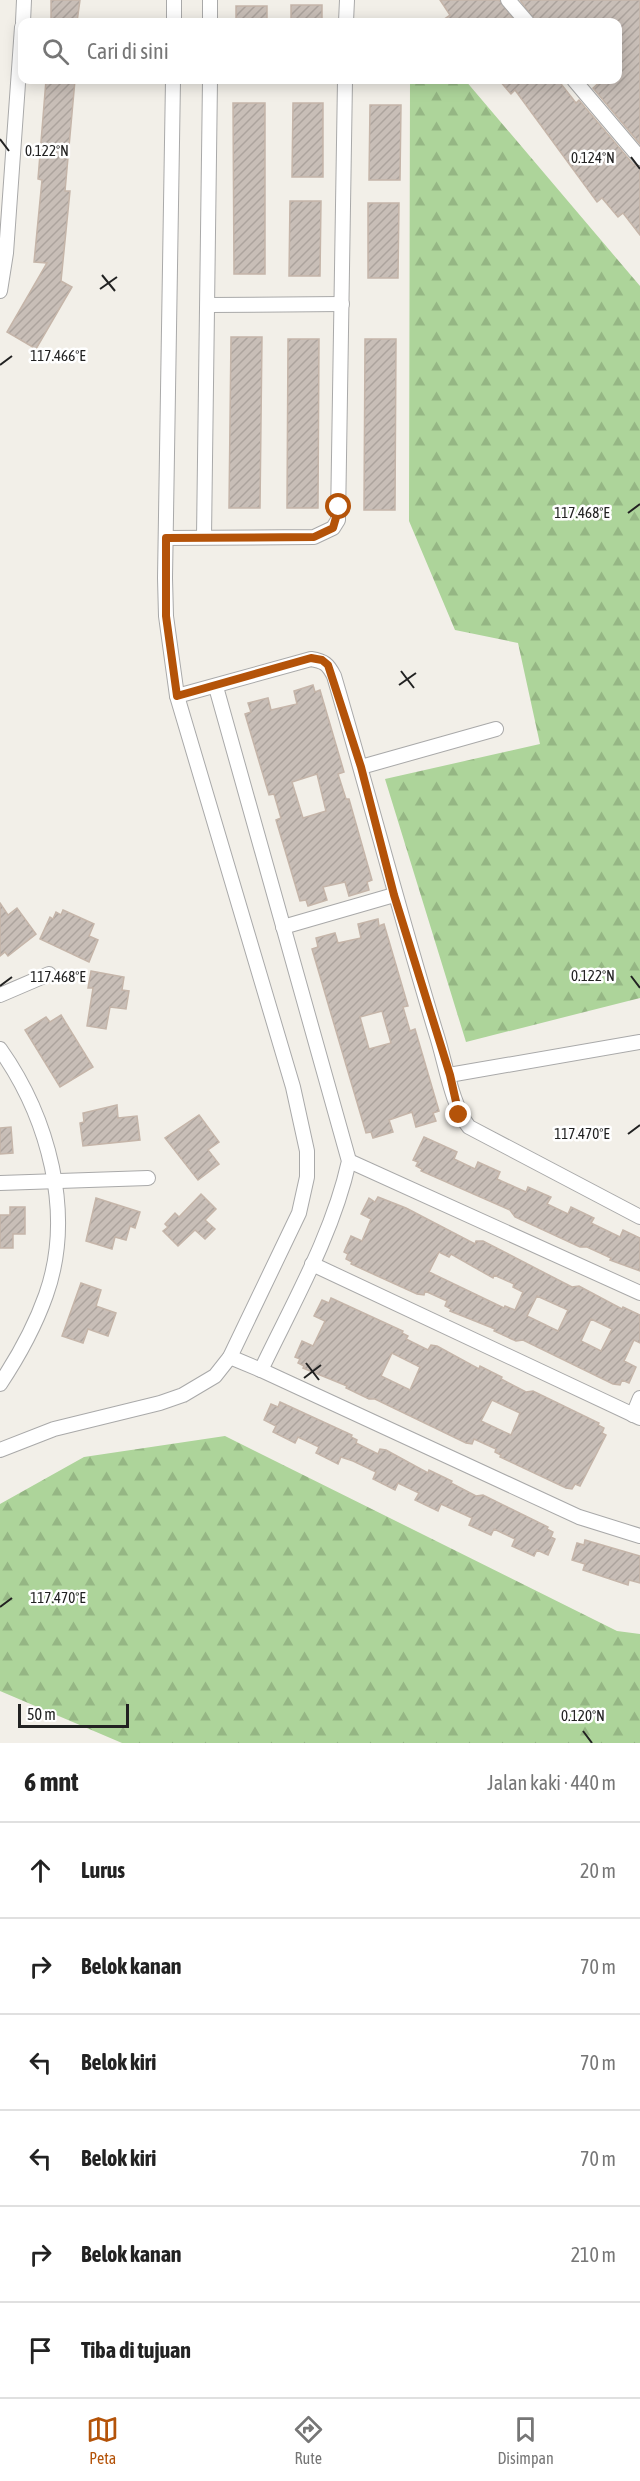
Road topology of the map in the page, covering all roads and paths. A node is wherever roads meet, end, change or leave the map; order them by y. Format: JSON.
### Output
{"nodes":[{"id":1,"x":24,"y":0,"type":"edge"},
{"id":2,"x":174,"y":0,"type":"edge"},
{"id":3,"x":210,"y":0,"type":"edge"},
{"id":4,"x":347,"y":0,"type":"edge"},
{"id":5,"x":508,"y":0,"type":"edge"},
{"id":6,"x":23,"y":18,"type":"edge"},
{"id":7,"x":174,"y":18,"type":"edge"},
{"id":8,"x":210,"y":18,"type":"edge"},
{"id":9,"x":346,"y":18,"type":"edge"},
{"id":10,"x":524,"y":18,"type":"edge"},
{"id":11,"x":19,"y":84,"type":"edge"},
{"id":12,"x":173,"y":84,"type":"edge"},
{"id":13,"x":210,"y":84,"type":"edge"},
{"id":14,"x":345,"y":84,"type":"edge"},
{"id":15,"x":577,"y":84,"type":"edge"},
{"id":16,"x":640,"y":158,"type":"edge"},
{"id":17,"x":0,"y":291,"type":"edge"},
{"id":18,"x":342,"y":304,"type":"junction"},
{"id":19,"x":208,"y":305,"type":"junction"},
{"id":20,"x":204,"y":537,"type":"junction"},
{"id":21,"x":166,"y":538,"type":"junction"},
{"id":22,"x":216,"y":687,"type":"junction"},
{"id":23,"x":177,"y":696,"type":"junction"},
{"id":24,"x":496,"y":729,"type":"dead end"},
{"id":25,"x":361,"y":767,"type":"junction"},
{"id":26,"x":394,"y":895,"type":"junction"},
{"id":27,"x":283,"y":927,"type":"junction"},
{"id":28,"x":49,"y":974,"type":"dead end"},
{"id":29,"x":0,"y":995,"type":"edge"},
{"id":30,"x":640,"y":1042,"type":"edge"},
{"id":31,"x":0,"y":1049,"type":"edge"},
{"id":32,"x":450,"y":1075,"type":"junction"},
{"id":33,"x":349,"y":1161,"type":"junction"},
{"id":34,"x":148,"y":1178,"type":"dead end"},
{"id":35,"x":54,"y":1179,"type":"junction"},
{"id":36,"x":0,"y":1183,"type":"edge"},
{"id":37,"x":640,"y":1217,"type":"edge"},
{"id":38,"x":312,"y":1264,"type":"junction"},
{"id":39,"x":640,"y":1293,"type":"edge"},
{"id":40,"x":230,"y":1357,"type":"junction"},
{"id":41,"x":261,"y":1370,"type":"junction"},
{"id":42,"x":2,"y":1377,"type":"edge"},
{"id":43,"x":640,"y":1398,"type":"edge"},
{"id":44,"x":636,"y":1417,"type":"edge"},
{"id":45,"x":0,"y":1449,"type":"edge"},
{"id":46,"x":640,"y":1536,"type":"edge"}],
"edges":[{"from":1,"to":6,"type":"street"},
{"from":2,"to":7,"type":"street"},
{"from":3,"to":8,"type":"street"},
{"from":4,"to":9,"type":"street"},
{"from":5,"to":10,"type":"street"},
{"from":11,"to":17,"type":"street"},
{"from":12,"to":21,"type":"street"},
{"from":13,"to":19,"type":"street"},
{"from":14,"to":18,"type":"street"},
{"from":15,"to":16,"type":"street"},
{"from":18,"to":19,"type":"street"},
{"from":18,"to":20,"type":"street"},
{"from":19,"to":20,"type":"street"},
{"from":20,"to":21,"type":"street"},
{"from":21,"to":23,"type":"street"},
{"from":22,"to":23,"type":"street"},
{"from":22,"to":25,"type":"street"},
{"from":22,"to":27,"type":"street"},
{"from":23,"to":40,"type":"street"},
{"from":24,"to":25,"type":"street"},
{"from":25,"to":26,"type":"street"},
{"from":26,"to":27,"type":"street"},
{"from":26,"to":32,"type":"street"},
{"from":27,"to":33,"type":"street"},
{"from":28,"to":29,"type":"street"},
{"from":30,"to":32,"type":"street"},
{"from":31,"to":35,"type":"street"},
{"from":32,"to":37,"type":"street"},
{"from":33,"to":38,"type":"street"},
{"from":33,"to":39,"type":"street"},
{"from":34,"to":35,"type":"street"},
{"from":35,"to":36,"type":"street"},
{"from":35,"to":42,"type":"street"},
{"from":38,"to":41,"type":"street"},
{"from":38,"to":44,"type":"street"},
{"from":40,"to":41,"type":"street"},
{"from":40,"to":45,"type":"street"},
{"from":41,"to":46,"type":"street"},
{"from":43,"to":44,"type":"street"}]}
